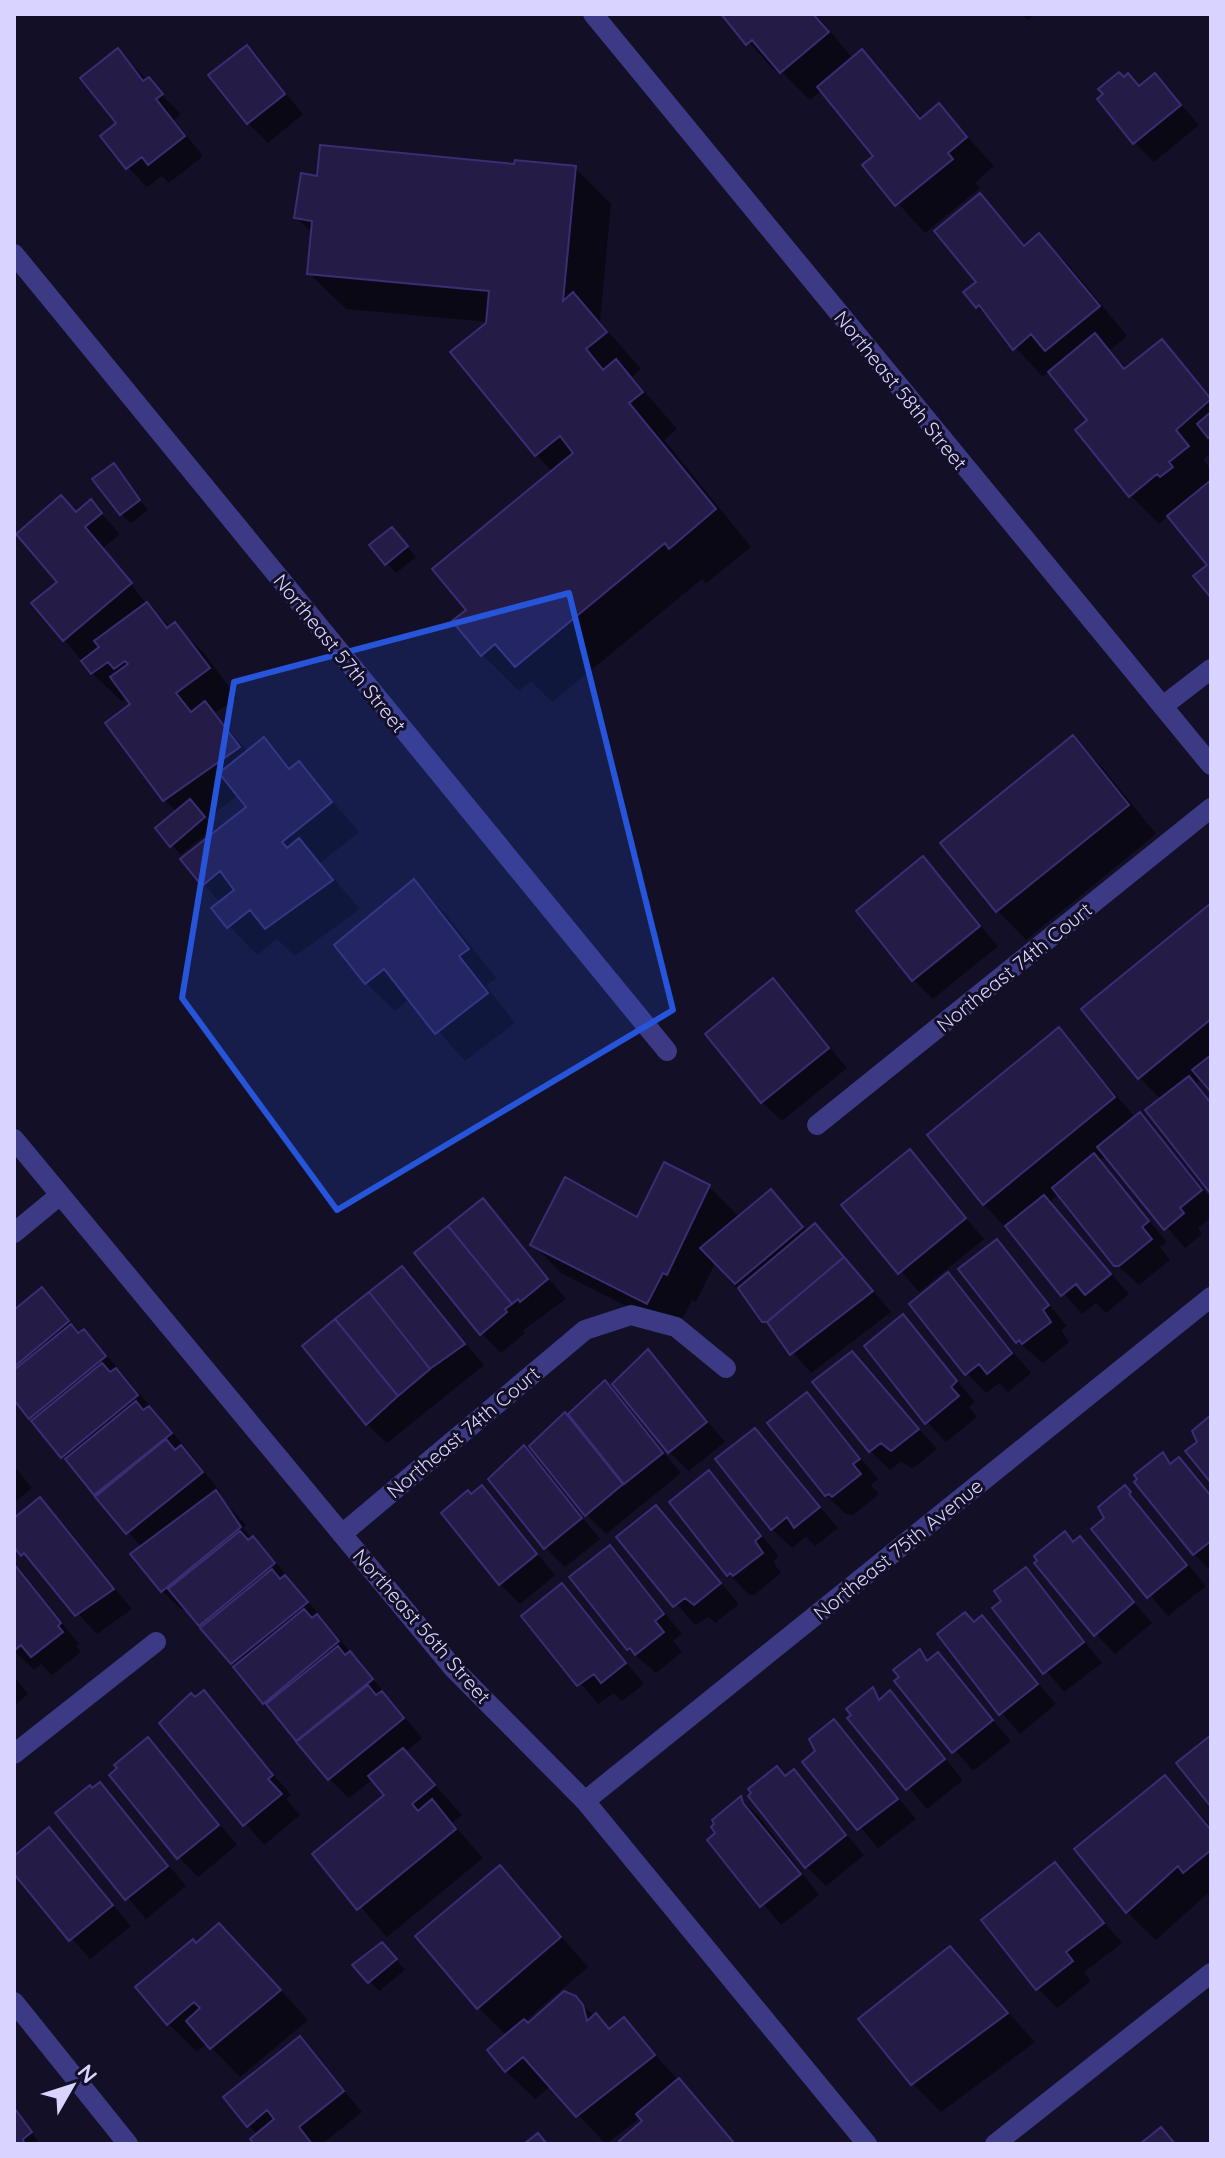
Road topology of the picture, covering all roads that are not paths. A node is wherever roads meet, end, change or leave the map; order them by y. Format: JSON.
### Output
{"nodes":[{"id":1,"x":593,"y":14,"type":"edge"},
{"id":2,"x":14,"y":254,"type":"edge"},
{"id":3,"x":1211,"y":669,"type":"edge"},
{"id":4,"x":1163,"y":706,"type":"junction"},
{"id":5,"x":1211,"y":765,"type":"edge"},
{"id":6,"x":1211,"y":808,"type":"edge"},
{"id":7,"x":667,"y":1051,"type":"dead end"},
{"id":8,"x":817,"y":1125,"type":"dead end"},
{"id":9,"x":14,"y":1139,"type":"edge"},
{"id":10,"x":60,"y":1195,"type":"junction"},
{"id":11,"x":14,"y":1233,"type":"edge"},
{"id":12,"x":1211,"y":1297,"type":"edge"},
{"id":13,"x":726,"y":1368,"type":"dead end"},
{"id":14,"x":342,"y":1534,"type":"junction"},
{"id":15,"x":156,"y":1642,"type":"dead end"},
{"id":16,"x":14,"y":1754,"type":"edge"},
{"id":17,"x":585,"y":1801,"type":"junction"},
{"id":18,"x":1211,"y":1973,"type":"edge"},
{"id":19,"x":14,"y":2002,"type":"edge"},
{"id":20,"x":128,"y":2144,"type":"edge"},
{"id":21,"x":867,"y":2144,"type":"edge"},
{"id":22,"x":995,"y":2144,"type":"edge"}],
"edges":[{"from":1,"to":4,"type":"street","name":"Northeast 58th Street"},
{"from":2,"to":7,"type":"street","name":"Northeast 57th Street"},
{"from":3,"to":4,"type":"street"},
{"from":4,"to":5,"type":"street","name":"Northeast 58th Street"},
{"from":6,"to":8,"type":"street","name":"Northeast 74th Court"},
{"from":9,"to":10,"type":"street","name":"Northeast 56th Street"},
{"from":10,"to":11,"type":"street"},
{"from":10,"to":14,"type":"street","name":"Northeast 56th Street"},
{"from":12,"to":17,"type":"street","name":"Northeast 75th Avenue"},
{"from":13,"to":14,"type":"street","name":"Northeast 74th Court"},
{"from":14,"to":17,"type":"street","name":"Northeast 56th Street"},
{"from":15,"to":16,"type":"street"},
{"from":17,"to":21,"type":"street","name":"Northeast 56th Street"},
{"from":18,"to":22,"type":"street"},
{"from":19,"to":20,"type":"street"}]}
